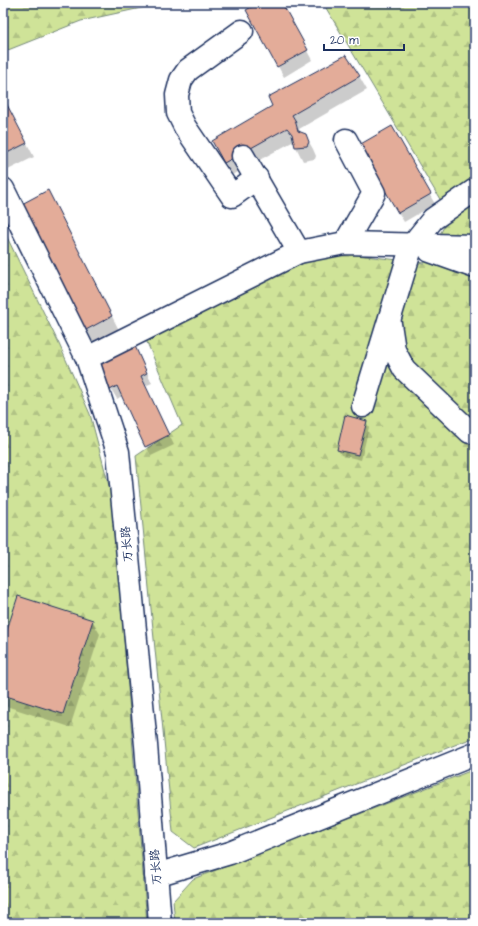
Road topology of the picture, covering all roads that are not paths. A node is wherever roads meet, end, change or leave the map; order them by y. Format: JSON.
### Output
{"nodes":[{"id":1,"x":242,"y":31,"type":"dead end"},
{"id":2,"x":346,"y":140,"type":"dead end"},
{"id":3,"x":244,"y":156,"type":"dead end"},
{"id":4,"x":257,"y":178,"type":"junction"},
{"id":5,"x":475,"y":190,"type":"edge"},
{"id":6,"x":4,"y":192,"type":"edge"},
{"id":7,"x":345,"y":243,"type":"junction"},
{"id":8,"x":412,"y":245,"type":"junction"},
{"id":9,"x":475,"y":246,"type":"edge"},
{"id":10,"x":299,"y":252,"type":"junction"},
{"id":11,"x":475,"y":267,"type":"edge"},
{"id":12,"x":389,"y":320,"type":"junction"},
{"id":13,"x":87,"y":358,"type":"junction"},
{"id":14,"x":363,"y":406,"type":"dead end"},
{"id":15,"x":470,"y":432,"type":"dead end"},
{"id":16,"x":475,"y":754,"type":"edge"},
{"id":17,"x":156,"y":875,"type":"junction"},
{"id":18,"x":160,"y":923,"type":"edge"}],
"edges":[{"from":1,"to":4,"type":"street"},
{"from":2,"to":7,"type":"street"},
{"from":3,"to":4,"type":"street"},
{"from":4,"to":10,"type":"street"},
{"from":5,"to":8,"type":"street"},
{"from":6,"to":13,"type":"street","name":"万长路"},
{"from":7,"to":8,"type":"street"},
{"from":7,"to":10,"type":"street"},
{"from":8,"to":9,"type":"street"},
{"from":8,"to":11,"type":"street"},
{"from":8,"to":12,"type":"street"},
{"from":10,"to":13,"type":"street"},
{"from":12,"to":14,"type":"street"},
{"from":12,"to":15,"type":"street"},
{"from":13,"to":17,"type":"street","name":"万长路"},
{"from":16,"to":17,"type":"street"},
{"from":17,"to":18,"type":"street","name":"万长路"}]}
